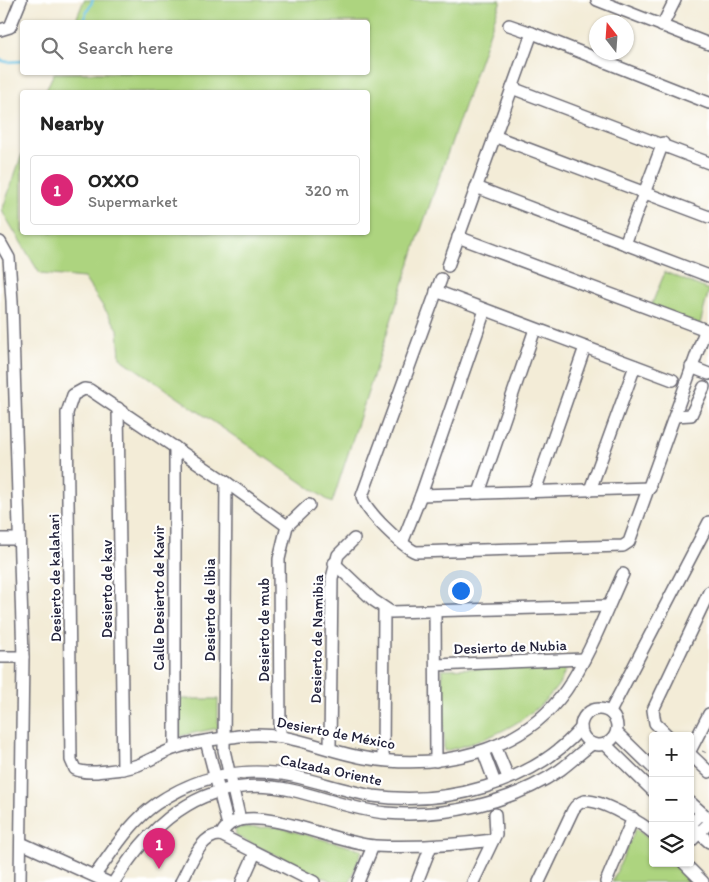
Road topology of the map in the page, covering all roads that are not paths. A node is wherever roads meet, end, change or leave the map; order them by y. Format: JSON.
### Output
{"nodes":[{"id":1,"x":21,"y":0,"type":"edge"},
{"id":2,"x":596,"y":0,"type":"edge"},
{"id":3,"x":675,"y":0,"type":"edge"},
{"id":4,"x":615,"y":3,"type":"edge"},
{"id":5,"x":509,"y":24,"type":"dead end"},
{"id":6,"x":662,"y":26,"type":"junction"},
{"id":7,"x":5,"y":28,"type":"edge"},
{"id":8,"x":532,"y":33,"type":"junction"},
{"id":9,"x":709,"y":44,"type":"edge"},
{"id":10,"x":512,"y":88,"type":"junction"},
{"id":11,"x":709,"y":103,"type":"edge"},
{"id":12,"x":494,"y":136,"type":"junction"},
{"id":13,"x":663,"y":143,"type":"junction"},
{"id":14,"x":709,"y":162,"type":"edge"},
{"id":15,"x":476,"y":187,"type":"junction"},
{"id":16,"x":644,"y":192,"type":"junction"},
{"id":17,"x":709,"y":217,"type":"edge"},
{"id":18,"x":458,"y":237,"type":"junction"},
{"id":19,"x":0,"y":242,"type":"edge"},
{"id":20,"x":625,"y":244,"type":"junction"},
{"id":21,"x":448,"y":266,"type":"dead end"},
{"id":22,"x":709,"y":276,"type":"edge"},
{"id":23,"x":440,"y":279,"type":"dead end"},
{"id":24,"x":436,"y":291,"type":"junction"},
{"id":25,"x":485,"y":310,"type":"junction"},
{"id":26,"x":535,"y":328,"type":"junction"},
{"id":27,"x":707,"y":331,"type":"edge"},
{"id":28,"x":586,"y":347,"type":"junction"},
{"id":29,"x":635,"y":366,"type":"junction"},
{"id":30,"x":692,"y":367,"type":"junction"},
{"id":31,"x":708,"y":371,"type":"edge"},
{"id":32,"x":673,"y":380,"type":"dead end"},
{"id":33,"x":687,"y":380,"type":"junction"},
{"id":34,"x":707,"y":388,"type":"edge"},
{"id":35,"x":118,"y":408,"type":"junction"},
{"id":36,"x":675,"y":416,"type":"junction"},
{"id":37,"x":175,"y":447,"type":"junction"},
{"id":38,"x":226,"y":482,"type":"junction"},
{"id":39,"x":650,"y":488,"type":"junction"},
{"id":40,"x":590,"y":490,"type":"junction"},
{"id":41,"x":536,"y":492,"type":"junction"},
{"id":42,"x":479,"y":493,"type":"junction"},
{"id":43,"x":421,"y":495,"type":"junction"},
{"id":44,"x":309,"y":505,"type":"dead end"},
{"id":45,"x":709,"y":522,"type":"edge"},
{"id":46,"x":287,"y":526,"type":"junction"},
{"id":47,"x":0,"y":539,"type":"edge"},
{"id":48,"x":18,"y":539,"type":"junction"},
{"id":49,"x":354,"y":539,"type":"dead end"},
{"id":50,"x":402,"y":543,"type":"junction"},
{"id":51,"x":334,"y":563,"type":"junction"},
{"id":52,"x":622,"y":574,"type":"dead end"},
{"id":53,"x":709,"y":592,"type":"edge"},
{"id":54,"x":608,"y":606,"type":"junction"},
{"id":55,"x":384,"y":609,"type":"junction"},
{"id":56,"x":435,"y":611,"type":"junction"},
{"id":57,"x":0,"y":657,"type":"edge"},
{"id":58,"x":23,"y":657,"type":"junction"},
{"id":59,"x":584,"y":659,"type":"junction"},
{"id":60,"x":436,"y":665,"type":"junction"},
{"id":61,"x":610,"y":712,"type":"junction"},
{"id":62,"x":709,"y":714,"type":"edge"},
{"id":63,"x":581,"y":728,"type":"junction"},
{"id":64,"x":664,"y":732,"type":"edge"},
{"id":65,"x":616,"y":733,"type":"junction"},
{"id":66,"x":280,"y":736,"type":"junction"},
{"id":67,"x":223,"y":739,"type":"junction"},
{"id":68,"x":206,"y":741,"type":"junction"},
{"id":69,"x":592,"y":744,"type":"junction"},
{"id":70,"x":605,"y":744,"type":"junction"},
{"id":71,"x":694,"y":745,"type":"edge"},
{"id":72,"x":496,"y":746,"type":"junction"},
{"id":73,"x":175,"y":748,"type":"junction"},
{"id":74,"x":330,"y":748,"type":"junction"},
{"id":75,"x":483,"y":751,"type":"junction"},
{"id":76,"x":694,"y":757,"type":"edge"},
{"id":77,"x":382,"y":760,"type":"junction"},
{"id":78,"x":436,"y":761,"type":"junction"},
{"id":79,"x":649,"y":764,"type":"edge"},
{"id":80,"x":123,"y":770,"type":"junction"},
{"id":81,"x":79,"y":772,"type":"joint"},
{"id":82,"x":709,"y":772,"type":"edge"},
{"id":83,"x":228,"y":774,"type":"junction"},
{"id":84,"x":216,"y":776,"type":"junction"},
{"id":85,"x":508,"y":778,"type":"junction"},
{"id":86,"x":495,"y":782,"type":"junction"},
{"id":87,"x":649,"y":787,"type":"edge"},
{"id":88,"x":232,"y":788,"type":"junction"},
{"id":89,"x":220,"y":791,"type":"junction"},
{"id":90,"x":462,"y":793,"type":"junction"},
{"id":91,"x":694,"y":806,"type":"edge"},
{"id":92,"x":465,"y":807,"type":"junction"},
{"id":93,"x":495,"y":814,"type":"dead end"},
{"id":94,"x":706,"y":816,"type":"edge"},
{"id":95,"x":633,"y":818,"type":"junction"},
{"id":96,"x":240,"y":820,"type":"junction"},
{"id":97,"x":694,"y":823,"type":"edge"},
{"id":98,"x":709,"y":823,"type":"edge"},
{"id":99,"x":228,"y":824,"type":"junction"},
{"id":100,"x":694,"y":829,"type":"edge"},
{"id":101,"x":649,"y":830,"type":"edge"},
{"id":102,"x":699,"y":833,"type":"junction"},
{"id":103,"x":221,"y":835,"type":"junction"},
{"id":104,"x":694,"y":838,"type":"edge"},
{"id":105,"x":493,"y":840,"type":"junction"},
{"id":106,"x":709,"y":842,"type":"edge"},
{"id":107,"x":21,"y":843,"type":"junction"},
{"id":108,"x":373,"y":846,"type":"junction"},
{"id":109,"x":431,"y":846,"type":"junction"},
{"id":110,"x":255,"y":853,"type":"junction"},
{"id":111,"x":688,"y":867,"type":"edge"},
{"id":112,"x":94,"y":875,"type":"junction"},
{"id":113,"x":20,"y":882,"type":"edge"},
{"id":114,"x":107,"y":882,"type":"edge"},
{"id":115,"x":114,"y":882,"type":"edge"},
{"id":116,"x":181,"y":882,"type":"edge"},
{"id":117,"x":242,"y":882,"type":"edge"},
{"id":118,"x":314,"y":882,"type":"edge"},
{"id":119,"x":358,"y":882,"type":"edge"},
{"id":120,"x":417,"y":882,"type":"edge"},
{"id":121,"x":473,"y":882,"type":"edge"},
{"id":122,"x":539,"y":882,"type":"edge"},
{"id":123,"x":606,"y":882,"type":"edge"},
{"id":124,"x":704,"y":882,"type":"edge"}],
"edges":[{"from":1,"to":7,"type":"street"},
{"from":2,"to":4,"type":"street"},
{"from":3,"to":6,"type":"street"},
{"from":4,"to":6,"type":"street"},
{"from":5,"to":8,"type":"street"},
{"from":6,"to":9,"type":"street"},
{"from":8,"to":10,"type":"street"},
{"from":8,"to":11,"type":"street"},
{"from":10,"to":12,"type":"street"},
{"from":10,"to":13,"type":"street"},
{"from":12,"to":15,"type":"street"},
{"from":12,"to":16,"type":"street"},
{"from":13,"to":14,"type":"street"},
{"from":13,"to":16,"type":"street"},
{"from":15,"to":18,"type":"street"},
{"from":15,"to":20,"type":"street"},
{"from":16,"to":17,"type":"street"},
{"from":16,"to":20,"type":"street"},
{"from":18,"to":21,"type":"street"},
{"from":18,"to":27,"type":"street"},
{"from":19,"to":48,"type":"street"},
{"from":20,"to":22,"type":"street"},
{"from":23,"to":24,"type":"street"},
{"from":24,"to":25,"type":"street"},
{"from":24,"to":50,"type":"street"},
{"from":25,"to":26,"type":"street"},
{"from":25,"to":43,"type":"street"},
{"from":26,"to":28,"type":"street"},
{"from":26,"to":42,"type":"street"},
{"from":27,"to":30,"type":"street"},
{"from":28,"to":29,"type":"street"},
{"from":28,"to":41,"type":"street"},
{"from":29,"to":32,"type":"street"},
{"from":29,"to":40,"type":"street"},
{"from":30,"to":31,"type":"street"},
{"from":30,"to":33,"type":"street"},
{"from":33,"to":34,"type":"street"},
{"from":33,"to":36,"type":"street"},
{"from":34,"to":36,"type":"street"},
{"from":35,"to":37,"type":"street"},
{"from":35,"to":80,"type":"street","name":"Desierto de kav"},
{"from":35,"to":81,"type":"street","name":"Desierto de kalahari"},
{"from":36,"to":39,"type":"street"},
{"from":37,"to":38,"type":"street"},
{"from":37,"to":73,"type":"street","name":"Calle Desierto de Kavir"},
{"from":38,"to":46,"type":"street"},
{"from":38,"to":67,"type":"street","name":"Desierto de libia"},
{"from":39,"to":40,"type":"street"},
{"from":39,"to":50,"type":"street"},
{"from":40,"to":41,"type":"street"},
{"from":41,"to":42,"type":"street"},
{"from":42,"to":43,"type":"street"},
{"from":43,"to":50,"type":"street"},
{"from":44,"to":46,"type":"street"},
{"from":45,"to":61,"type":"street"},
{"from":46,"to":66,"type":"street","name":"Desierto de mub"},
{"from":47,"to":48,"type":"street"},
{"from":48,"to":58,"type":"street"},
{"from":49,"to":51,"type":"street","name":"Desierto de Namibia"},
{"from":51,"to":55,"type":"street"},
{"from":51,"to":74,"type":"street","name":"Desierto de Namibia"},
{"from":52,"to":54,"type":"street","name":"Desierto de México"},
{"from":53,"to":64,"type":"street"},
{"from":54,"to":56,"type":"street"},
{"from":54,"to":59,"type":"street","name":"Desierto de México"},
{"from":55,"to":56,"type":"street"},
{"from":55,"to":77,"type":"street"},
{"from":56,"to":60,"type":"street"},
{"from":57,"to":58,"type":"street"},
{"from":58,"to":107,"type":"street"},
{"from":59,"to":60,"type":"street","name":"Desierto de Nubia"},
{"from":59,"to":72,"type":"street","name":"Desierto de México"},
{"from":60,"to":78,"type":"street"},
{"from":61,"to":63,"type":"street"},
{"from":61,"to":65,"type":"street"},
{"from":62,"to":71,"type":"street"},
{"from":63,"to":69,"type":"street"},
{"from":63,"to":85,"type":"street","name":"Calzada Oriente"},
{"from":65,"to":70,"type":"street"},
{"from":65,"to":79,"type":"street"},
{"from":66,"to":67,"type":"street","name":"Desierto de México"},
{"from":66,"to":74,"type":"street","name":"Desierto de México"},
{"from":67,"to":68,"type":"street","name":"Desierto de México"},
{"from":67,"to":83,"type":"street","name":"Desierto de libia"},
{"from":68,"to":73,"type":"street","name":"Desierto de México"},
{"from":68,"to":84,"type":"street"},
{"from":69,"to":70,"type":"street"},
{"from":69,"to":92,"type":"street","name":"Calzada Oriente"},
{"from":70,"to":87,"type":"street"},
{"from":72,"to":75,"type":"street","name":"Desierto de México"},
{"from":72,"to":85,"type":"street"},
{"from":73,"to":80,"type":"street","name":"Desierto de México"},
{"from":74,"to":77,"type":"street","name":"Desierto de México"},
{"from":75,"to":78,"type":"street","name":"Desierto de México"},
{"from":75,"to":86,"type":"street"},
{"from":76,"to":82,"type":"street"},
{"from":77,"to":78,"type":"street","name":"Desierto de México"},
{"from":80,"to":81,"type":"street","name":"Desierto de México"},
{"from":83,"to":84,"type":"street","name":"Calzada Oriente"},
{"from":83,"to":88,"type":"street","name":"Desierto de libia"},
{"from":83,"to":90,"type":"street","name":"Calzada Oriente"},
{"from":84,"to":89,"type":"street"},
{"from":84,"to":112,"type":"street","name":"Calzada Oriente"},
{"from":85,"to":86,"type":"street","name":"Calzada Oriente"},
{"from":86,"to":90,"type":"street","name":"Calzada Oriente"},
{"from":88,"to":89,"type":"street","name":"Calzada Oriente"},
{"from":88,"to":92,"type":"street","name":"Calzada Oriente"},
{"from":88,"to":96,"type":"street","name":"Desierto de libia"},
{"from":89,"to":99,"type":"street"},
{"from":89,"to":115,"type":"street","name":"Calzada Oriente"},
{"from":90,"to":92,"type":"street"},
{"from":91,"to":94,"type":"street"},
{"from":93,"to":105,"type":"street"},
{"from":94,"to":97,"type":"street"},
{"from":95,"to":101,"type":"street"},
{"from":95,"to":122,"type":"street"},
{"from":95,"to":123,"type":"street"},
{"from":96,"to":99,"type":"street"},
{"from":96,"to":108,"type":"street"},
{"from":98,"to":102,"type":"street"},
{"from":99,"to":103,"type":"street"},
{"from":100,"to":102,"type":"street"},
{"from":102,"to":104,"type":"street"},
{"from":102,"to":106,"type":"street"},
{"from":103,"to":110,"type":"street"},
{"from":103,"to":116,"type":"street"},
{"from":105,"to":109,"type":"street"},
{"from":105,"to":121,"type":"street"},
{"from":107,"to":112,"type":"street"},
{"from":107,"to":113,"type":"street"},
{"from":108,"to":109,"type":"street"},
{"from":108,"to":119,"type":"street"},
{"from":109,"to":120,"type":"street"},
{"from":110,"to":117,"type":"street"},
{"from":110,"to":118,"type":"street"},
{"from":111,"to":124,"type":"street"},
{"from":112,"to":114,"type":"street"}]}
